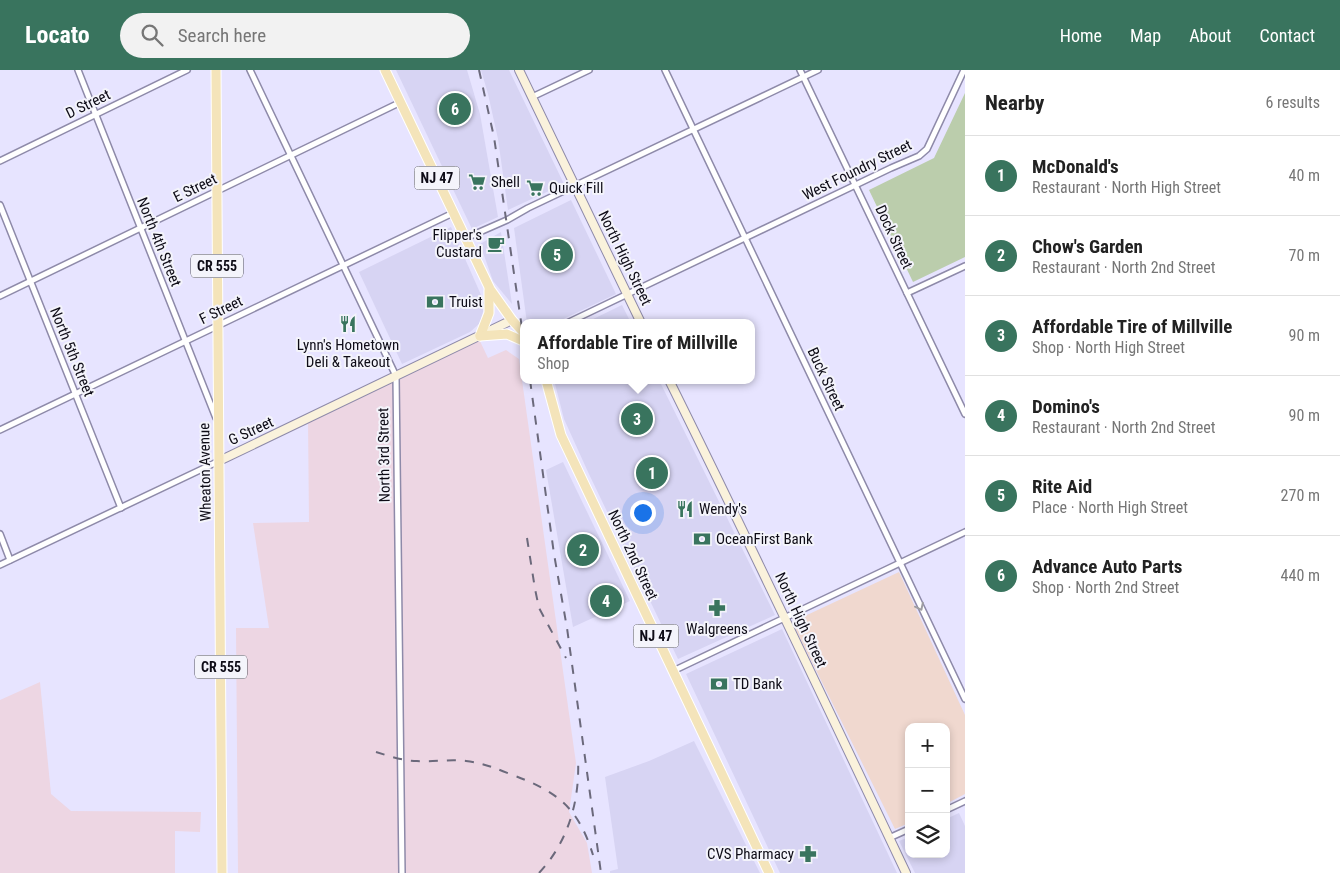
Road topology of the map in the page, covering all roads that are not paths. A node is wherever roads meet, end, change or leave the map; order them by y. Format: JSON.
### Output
{"nodes":[{"id":1,"x":78,"y":70,"type":"edge"},
{"id":2,"x":187,"y":70,"type":"edge"},
{"id":3,"x":216,"y":70,"type":"edge"},
{"id":4,"x":250,"y":70,"type":"edge"},
{"id":5,"x":385,"y":70,"type":"edge"},
{"id":6,"x":519,"y":70,"type":"edge"},
{"id":7,"x":589,"y":70,"type":"edge"},
{"id":8,"x":665,"y":70,"type":"edge"},
{"id":9,"x":800,"y":70,"type":"edge"},
{"id":10,"x":818,"y":70,"type":"edge"},
{"id":11,"x":964,"y":70,"type":"edge"},
{"id":12,"x":804,"y":77,"type":"junction"},
{"id":13,"x":532,"y":97,"type":"junction"},
{"id":14,"x":401,"y":102,"type":"junction"},
{"id":15,"x":95,"y":114,"type":"junction"},
{"id":16,"x":694,"y":130,"type":"junction"},
{"id":17,"x":291,"y":156,"type":"junction"},
{"id":18,"x":0,"y":161,"type":"edge"},
{"id":19,"x":856,"y":185,"type":"junction"},
{"id":20,"x":575,"y":186,"type":"junction"},
{"id":21,"x":217,"y":192,"type":"junction"},
{"id":22,"x":0,"y":205,"type":"edge"},
{"id":23,"x":454,"y":213,"type":"junction"},
{"id":24,"x":141,"y":228,"type":"junction"},
{"id":25,"x":466,"y":238,"type":"junction"},
{"id":26,"x":745,"y":238,"type":"junction"},
{"id":27,"x":343,"y":266,"type":"junction"},
{"id":28,"x":965,"y":266,"type":"edge"},
{"id":29,"x":30,"y":281,"type":"junction"},
{"id":30,"x":489,"y":286,"type":"junction"},
{"id":31,"x":907,"y":293,"type":"junction"},
{"id":32,"x":627,"y":295,"type":"junction"},
{"id":33,"x":0,"y":296,"type":"edge"},
{"id":34,"x":576,"y":319,"type":"edge"},
{"id":35,"x":639,"y":319,"type":"edge"},
{"id":36,"x":512,"y":320,"type":"junction"},
{"id":37,"x":218,"y":326,"type":"junction"},
{"id":38,"x":520,"y":329,"type":"edge"},
{"id":39,"x":480,"y":336,"type":"junction"},
{"id":40,"x":520,"y":340,"type":"edge"},
{"id":41,"x":186,"y":341,"type":"junction"},
{"id":42,"x":396,"y":376,"type":"junction"},
{"id":43,"x":547,"y":384,"type":"edge"},
{"id":44,"x":672,"y":384,"type":"edge"},
{"id":45,"x":75,"y":394,"type":"junction"},
{"id":46,"x":965,"y":414,"type":"edge"},
{"id":47,"x":218,"y":422,"type":"junction"},
{"id":48,"x":0,"y":430,"type":"edge"},
{"id":49,"x":219,"y":461,"type":"junction"},
{"id":50,"x":121,"y":508,"type":"junction"},
{"id":51,"x":965,"y":532,"type":"edge"},
{"id":52,"x":0,"y":534,"type":"edge"},
{"id":53,"x":10,"y":560,"type":"junction"},
{"id":54,"x":899,"y":563,"type":"junction"},
{"id":55,"x":0,"y":565,"type":"edge"},
{"id":56,"x":784,"y":619,"type":"junction"},
{"id":57,"x":673,"y":672,"type":"junction"},
{"id":58,"x":965,"y":699,"type":"edge"},
{"id":59,"x":965,"y":801,"type":"edge"},
{"id":60,"x":950,"y":808,"type":"edge"},
{"id":61,"x":905,"y":830,"type":"edge"},
{"id":62,"x":889,"y":838,"type":"junction"},
{"id":63,"x":222,"y":873,"type":"edge"},
{"id":64,"x":402,"y":873,"type":"edge"},
{"id":65,"x":769,"y":873,"type":"edge"},
{"id":66,"x":906,"y":873,"type":"edge"}],
"edges":[{"from":1,"to":15,"type":"street","name":"North 4th Street"},
{"from":2,"to":15,"type":"street","name":"D Street"},
{"from":3,"to":21,"type":"main road","name":"Wheaton Avenue","number":"CR 555"},
{"from":4,"to":17,"type":"street","name":"North 3rd Street"},
{"from":5,"to":14,"type":"main road","number":"NJ 47"},
{"from":6,"to":13,"type":"street","name":"North High Street"},
{"from":7,"to":13,"type":"street"},
{"from":8,"to":16,"type":"street","name":"Buck Street"},
{"from":9,"to":12,"type":"street","name":"Dock Street"},
{"from":10,"to":12,"type":"street"},
{"from":11,"to":19,"type":"street","name":"West Foundry Street"},
{"from":12,"to":16,"type":"street"},
{"from":12,"to":19,"type":"street","name":"Dock Street"},
{"from":13,"to":20,"type":"street","name":"North High Street"},
{"from":14,"to":17,"type":"street","name":"E Street"},
{"from":14,"to":23,"type":"main road","number":"NJ 47"},
{"from":15,"to":18,"type":"street","name":"D Street"},
{"from":15,"to":24,"type":"street","name":"North 4th Street"},
{"from":16,"to":20,"type":"street"},
{"from":16,"to":26,"type":"street","name":"Buck Street"},
{"from":17,"to":21,"type":"street","name":"E Street"},
{"from":17,"to":27,"type":"street","name":"North 3rd Street"},
{"from":19,"to":26,"type":"street","name":"West Foundry Street"},
{"from":19,"to":31,"type":"street","name":"Dock Street"},
{"from":20,"to":25,"type":"street"},
{"from":20,"to":32,"type":"street","name":"North High Street"},
{"from":21,"to":24,"type":"street","name":"E Street"},
{"from":21,"to":37,"type":"main road","name":"Wheaton Avenue","number":"CR 555"},
{"from":22,"to":29,"type":"street","name":"North 5th Street"},
{"from":23,"to":25,"type":"main road","number":"NJ 47"},
{"from":23,"to":27,"type":"street","name":"F Street"},
{"from":24,"to":29,"type":"street","name":"E Street"},
{"from":24,"to":41,"type":"street","name":"North 4th Street"},
{"from":25,"to":30,"type":"main road","number":"NJ 47"},
{"from":26,"to":32,"type":"street","name":"West Foundry Street"},
{"from":26,"to":54,"type":"street","name":"Buck Street"},
{"from":27,"to":37,"type":"street","name":"F Street"},
{"from":27,"to":42,"type":"street","name":"North 3rd Street"},
{"from":28,"to":31,"type":"street"},
{"from":29,"to":33,"type":"street","name":"E Street"},
{"from":29,"to":45,"type":"street","name":"North 5th Street"},
{"from":30,"to":36,"type":"main road","number":"NJ 47"},
{"from":30,"to":39,"type":"main road"},
{"from":31,"to":46,"type":"street","name":"Dock Street"},
{"from":32,"to":34,"type":"street","name":"West Foundry Street"},
{"from":32,"to":35,"type":"street","name":"North High Street"},
{"from":36,"to":38,"type":"main road","number":"NJ 47"},
{"from":36,"to":39,"type":"street","name":"G Street"},
{"from":37,"to":41,"type":"street","name":"F Street"},
{"from":37,"to":47,"type":"main road","name":"Wheaton Avenue","number":"CR 555"},
{"from":39,"to":40,"type":"main road"},
{"from":39,"to":42,"type":"street","name":"G Street"},
{"from":41,"to":45,"type":"street","name":"F Street"},
{"from":41,"to":47,"type":"street","name":"North 4th Street"},
{"from":42,"to":49,"type":"street","name":"G Street"},
{"from":42,"to":64,"type":"street","name":"North 3rd Street"},
{"from":43,"to":57,"type":"main road","name":"North 2nd Street","number":"NJ 47"},
{"from":44,"to":56,"type":"street","name":"North High Street"},
{"from":45,"to":48,"type":"street","name":"F Street"},
{"from":45,"to":50,"type":"street","name":"North 5th Street"},
{"from":47,"to":49,"type":"main road","name":"Wheaton Avenue","number":"CR 555"},
{"from":49,"to":50,"type":"street","name":"G Street"},
{"from":49,"to":63,"type":"main road","name":"Wheaton Avenue","number":"CR 555"},
{"from":50,"to":53,"type":"street","name":"G Street"},
{"from":51,"to":54,"type":"street"},
{"from":52,"to":53,"type":"street"},
{"from":53,"to":55,"type":"street","name":"G Street"},
{"from":54,"to":56,"type":"street"},
{"from":54,"to":58,"type":"street","name":"Buck Street","one_way":true},
{"from":56,"to":57,"type":"street"},
{"from":56,"to":62,"type":"street","name":"North High Street"},
{"from":57,"to":65,"type":"main road","name":"North 2nd Street","number":"NJ 47"},
{"from":59,"to":60,"type":"street"},
{"from":61,"to":62,"type":"street"},
{"from":62,"to":66,"type":"street","name":"North High Street"}]}
